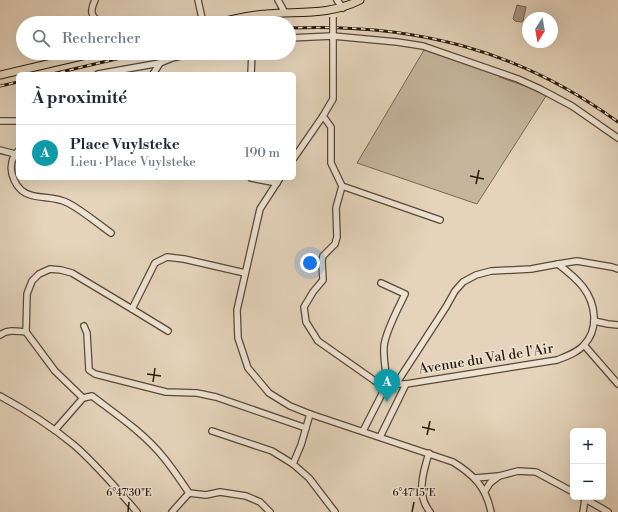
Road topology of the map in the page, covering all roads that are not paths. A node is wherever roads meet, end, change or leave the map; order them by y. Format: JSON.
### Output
{"nodes":[{"id":1,"x":95,"y":0,"type":"edge"},
{"id":2,"x":198,"y":0,"type":"edge"},
{"id":3,"x":278,"y":0,"type":"edge"},
{"id":4,"x":337,"y":0,"type":"edge"},
{"id":5,"x":360,"y":0,"type":"edge"},
{"id":6,"x":343,"y":8,"type":"junction"},
{"id":7,"x":285,"y":13,"type":"junction"},
{"id":8,"x":332,"y":14,"type":"junction"},
{"id":9,"x":93,"y":16,"type":"edge"},
{"id":10,"x":201,"y":16,"type":"edge"},
{"id":11,"x":251,"y":16,"type":"edge"},
{"id":12,"x":333,"y":35,"type":"junction"},
{"id":13,"x":296,"y":38,"type":"edge"},
{"id":14,"x":65,"y":60,"type":"edge"},
{"id":15,"x":167,"y":60,"type":"edge"},
{"id":16,"x":252,"y":60,"type":"edge"},
{"id":17,"x":160,"y":63,"type":"junction"},
{"id":18,"x":109,"y":72,"type":"edge"},
{"id":19,"x":154,"y":72,"type":"edge"},
{"id":20,"x":251,"y":72,"type":"edge"},
{"id":21,"x":0,"y":75,"type":"edge"},
{"id":22,"x":323,"y":116,"type":"junction"},
{"id":23,"x":0,"y":121,"type":"edge"},
{"id":24,"x":16,"y":121,"type":"edge"},
{"id":25,"x":618,"y":138,"type":"edge"},
{"id":26,"x":0,"y":150,"type":"edge"},
{"id":27,"x":16,"y":153,"type":"edge"},
{"id":28,"x":16,"y":155,"type":"edge"},
{"id":29,"x":296,"y":155,"type":"edge"},
{"id":30,"x":278,"y":181,"type":"edge"},
{"id":31,"x":342,"y":186,"type":"junction"},
{"id":32,"x":440,"y":220,"type":"dead end"},
{"id":33,"x":111,"y":233,"type":"dead end"},
{"id":34,"x":558,"y":264,"type":"junction"},
{"id":35,"x":618,"y":269,"type":"edge"},
{"id":36,"x":245,"y":273,"type":"junction"},
{"id":37,"x":382,"y":282,"type":"dead end"},
{"id":38,"x":132,"y":309,"type":"junction"},
{"id":39,"x":594,"y":321,"type":"junction"},
{"id":40,"x":618,"y":325,"type":"edge"},
{"id":41,"x":84,"y":326,"type":"dead end"},
{"id":42,"x":168,"y":331,"type":"dead end"},
{"id":43,"x":26,"y":332,"type":"junction"},
{"id":44,"x":0,"y":335,"type":"edge"},
{"id":45,"x":584,"y":346,"type":"junction"},
{"id":46,"x":396,"y":384,"type":"junction"},
{"id":47,"x":406,"y":384,"type":"junction"},
{"id":48,"x":618,"y":384,"type":"edge"},
{"id":49,"x":386,"y":387,"type":"junction"},
{"id":50,"x":0,"y":396,"type":"edge"},
{"id":51,"x":83,"y":398,"type":"junction"},
{"id":52,"x":310,"y":414,"type":"junction"},
{"id":53,"x":306,"y":428,"type":"junction"},
{"id":54,"x":55,"y":430,"type":"junction"},
{"id":55,"x":212,"y":431,"type":"dead end"},
{"id":56,"x":363,"y":431,"type":"junction"},
{"id":57,"x":380,"y":437,"type":"junction"},
{"id":58,"x":429,"y":453,"type":"junction"},
{"id":59,"x":293,"y":464,"type":"junction"},
{"id":60,"x":499,"y":476,"type":"junction"},
{"id":61,"x":475,"y":478,"type":"junction"},
{"id":62,"x":570,"y":490,"type":"edge"},
{"id":63,"x":485,"y":491,"type":"junction"},
{"id":64,"x":189,"y":493,"type":"junction"},
{"id":65,"x":583,"y":500,"type":"edge"},
{"id":66,"x":587,"y":500,"type":"edge"},
{"id":67,"x":137,"y":512,"type":"edge"},
{"id":68,"x":172,"y":512,"type":"edge"},
{"id":69,"x":270,"y":512,"type":"edge"},
{"id":70,"x":335,"y":512,"type":"edge"},
{"id":71,"x":430,"y":512,"type":"edge"},
{"id":72,"x":492,"y":512,"type":"edge"},
{"id":73,"x":583,"y":512,"type":"edge"},
{"id":74,"x":608,"y":512,"type":"edge"}],
"edges":[{"from":1,"to":9,"type":"street"},
{"from":2,"to":10,"type":"street"},
{"from":3,"to":7,"type":"street"},
{"from":4,"to":6,"type":"street"},
{"from":5,"to":6,"type":"main road"},
{"from":6,"to":8,"type":"main road"},
{"from":7,"to":8,"type":"main road"},
{"from":7,"to":11,"type":"main road"},
{"from":8,"to":12,"type":"street","bridge":true},
{"from":12,"to":13,"type":"street"},
{"from":12,"to":22,"type":"street"},
{"from":12,"to":25,"type":"street"},
{"from":14,"to":21,"type":"main road"},
{"from":15,"to":17,"type":"street"},
{"from":16,"to":20,"type":"street"},
{"from":17,"to":18,"type":"street"},
{"from":17,"to":19,"type":"street"},
{"from":22,"to":29,"type":"street"},
{"from":22,"to":31,"type":"street"},
{"from":23,"to":24,"type":"street"},
{"from":26,"to":27,"type":"street"},
{"from":28,"to":33,"type":"street"},
{"from":30,"to":36,"type":"street"},
{"from":31,"to":32,"type":"street"},
{"from":31,"to":49,"type":"street"},
{"from":34,"to":35,"type":"street","name":"Avenue du Val de l'Air"},
{"from":34,"to":39,"type":"street"},
{"from":34,"to":46,"type":"street","name":"Avenue du Val de l'Air"},
{"from":36,"to":38,"type":"street"},
{"from":36,"to":52,"type":"street"},
{"from":37,"to":49,"type":"street"},
{"from":38,"to":42,"type":"street"},
{"from":38,"to":43,"type":"street"},
{"from":39,"to":40,"type":"street"},
{"from":39,"to":45,"type":"street"},
{"from":41,"to":53,"type":"street"},
{"from":43,"to":44,"type":"street"},
{"from":43,"to":51,"type":"street"},
{"from":45,"to":47,"type":"street","name":"Avenue du Val de l'Air"},
{"from":45,"to":48,"type":"street"},
{"from":46,"to":47,"type":"street","name":"Avenue du Val de l'Air"},
{"from":46,"to":49,"type":"street","name":"Avenue du Val de l'Air"},
{"from":47,"to":57,"type":"street"},
{"from":49,"to":56,"type":"street"},
{"from":50,"to":54,"type":"street"},
{"from":51,"to":54,"type":"street"},
{"from":51,"to":64,"type":"street"},
{"from":52,"to":53,"type":"street"},
{"from":52,"to":56,"type":"street"},
{"from":53,"to":59,"type":"street"},
{"from":54,"to":67,"type":"street"},
{"from":55,"to":59,"type":"street"},
{"from":56,"to":57,"type":"street"},
{"from":57,"to":58,"type":"street"},
{"from":58,"to":61,"type":"street"},
{"from":58,"to":71,"type":"street"},
{"from":59,"to":70,"type":"street"},
{"from":60,"to":61,"type":"street"},
{"from":60,"to":62,"type":"street"},
{"from":60,"to":63,"type":"street"},
{"from":61,"to":63,"type":"street"},
{"from":63,"to":72,"type":"street"},
{"from":64,"to":68,"type":"street"},
{"from":64,"to":69,"type":"street"},
{"from":65,"to":73,"type":"street"},
{"from":66,"to":74,"type":"street"}]}
